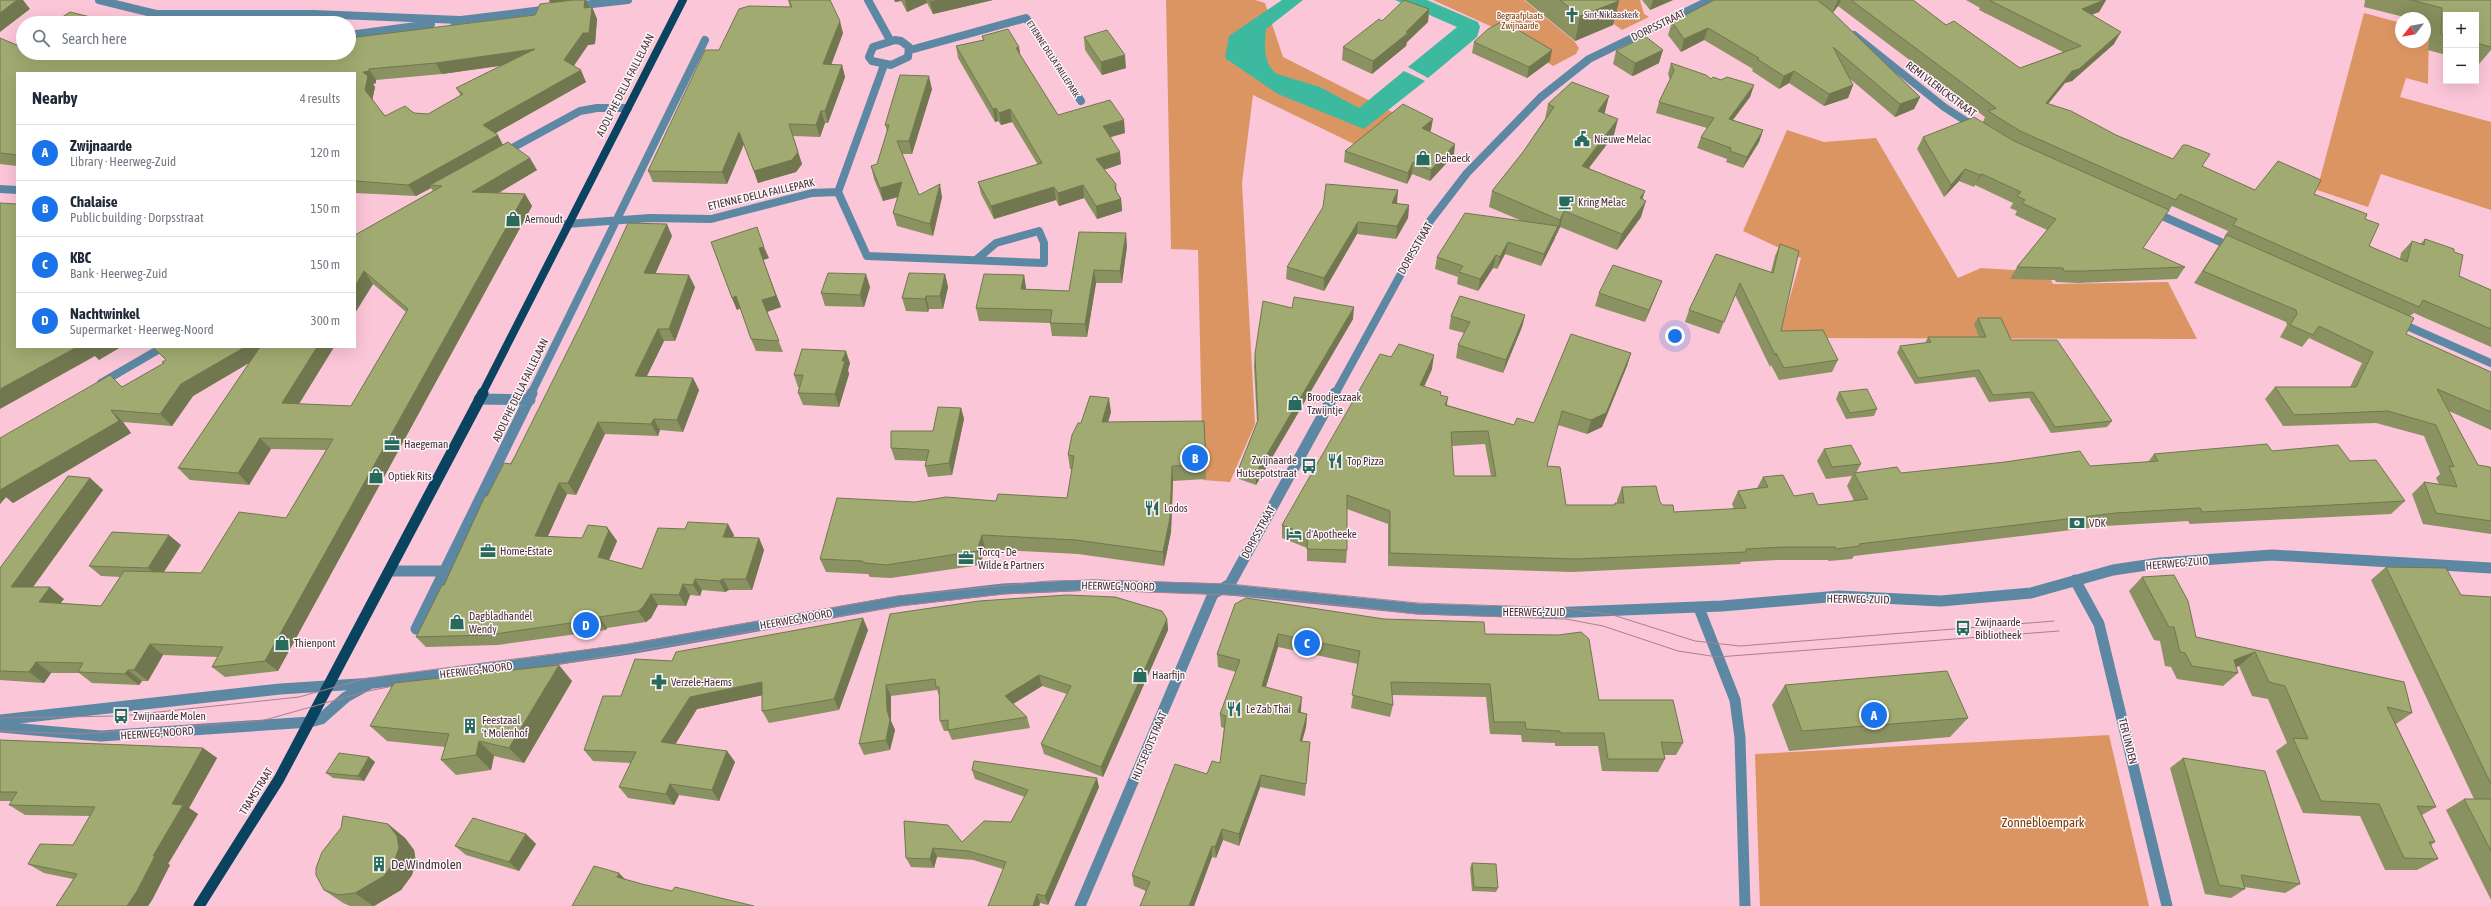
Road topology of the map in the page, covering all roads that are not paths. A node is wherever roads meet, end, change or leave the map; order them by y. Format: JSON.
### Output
{"nodes":[{"id":1,"x":100,"y":0,"type":"edge"},
{"id":2,"x":628,"y":0,"type":"edge"},
{"id":3,"x":683,"y":0,"type":"edge"},
{"id":4,"x":868,"y":0,"type":"edge"},
{"id":5,"x":1710,"y":0,"type":"edge"},
{"id":6,"x":156,"y":14,"type":"junction"},
{"id":7,"x":161,"y":16,"type":"edge"},
{"id":8,"x":460,"y":20,"type":"junction"},
{"id":9,"x":1848,"y":30,"type":"edge"},
{"id":10,"x":356,"y":34,"type":"edge"},
{"id":11,"x":705,"y":40,"type":"dead end"},
{"id":12,"x":890,"y":40,"type":"junction"},
{"id":13,"x":910,"y":50,"type":"junction"},
{"id":14,"x":884,"y":65,"type":"junction"},
{"id":15,"x":1081,"y":101,"type":"dead end"},
{"id":16,"x":628,"y":108,"type":"junction"},
{"id":17,"x":1984,"y":134,"type":"edge"},
{"id":18,"x":498,"y":156,"type":"edge"},
{"id":19,"x":0,"y":189,"type":"edge"},
{"id":20,"x":16,"y":190,"type":"edge"},
{"id":21,"x":838,"y":192,"type":"junction"},
{"id":22,"x":2142,"y":207,"type":"edge"},
{"id":23,"x":618,"y":220,"type":"junction"},
{"id":24,"x":567,"y":224,"type":"junction"},
{"id":25,"x":2243,"y":253,"type":"edge"},
{"id":26,"x":976,"y":260,"type":"junction"},
{"id":27,"x":2389,"y":318,"type":"edge"},
{"id":28,"x":161,"y":348,"type":"edge"},
{"id":29,"x":2491,"y":363,"type":"edge"},
{"id":30,"x":88,"y":390,"type":"edge"},
{"id":31,"x":479,"y":399,"type":"junction"},
{"id":32,"x":530,"y":400,"type":"junction"},
{"id":33,"x":2491,"y":568,"type":"edge"},
{"id":34,"x":391,"y":571,"type":"junction"},
{"id":35,"x":446,"y":571,"type":"junction"},
{"id":36,"x":2075,"y":580,"type":"junction"},
{"id":37,"x":1221,"y":589,"type":"junction"},
{"id":38,"x":1699,"y":608,"type":"junction"},
{"id":39,"x":416,"y":629,"type":"dead end"},
{"id":40,"x":374,"y":683,"type":"junction"},
{"id":41,"x":328,"y":686,"type":"junction"},
{"id":42,"x":0,"y":720,"type":"edge"},
{"id":43,"x":310,"y":722,"type":"junction"},
{"id":44,"x":0,"y":727,"type":"edge"},
{"id":45,"x":198,"y":906,"type":"edge"},
{"id":46,"x":1080,"y":906,"type":"edge"},
{"id":47,"x":1745,"y":906,"type":"edge"},
{"id":48,"x":2167,"y":906,"type":"edge"}],
"edges":[{"from":1,"to":6,"type":"street"},
{"from":2,"to":8,"type":"street"},
{"from":3,"to":16,"type":"main road","name":"ADOLPHE DELLA FAILLELAAN"},
{"from":4,"to":12,"type":"street"},
{"from":5,"to":37,"type":"street","name":"DORPSSTRAAT"},
{"from":6,"to":7,"type":"street"},
{"from":6,"to":8,"type":"street"},
{"from":8,"to":10,"type":"street"},
{"from":9,"to":17,"type":"street","name":"REMI VLERICKSTRAAT"},
{"from":11,"to":23,"type":"street","name":"ADOLPHE DELLA FAILLELAAN"},
{"from":12,"to":13,"type":"street"},
{"from":12,"to":14,"type":"street"},
{"from":13,"to":14,"type":"street","name":"ETIENNE DELLA FAILLEPARK"},
{"from":13,"to":15,"type":"street","name":"ETIENNE DELLA FAILLEPARK"},
{"from":14,"to":21,"type":"street"},
{"from":16,"to":18,"type":"street"},
{"from":16,"to":24,"type":"main road","name":"ADOLPHE DELLA FAILLELAAN"},
{"from":19,"to":20,"type":"street"},
{"from":21,"to":23,"type":"street","name":"ETIENNE DELLA FAILLEPARK"},
{"from":21,"to":26,"type":"street"},
{"from":22,"to":25,"type":"street"},
{"from":23,"to":24,"type":"street"},
{"from":23,"to":32,"type":"street","name":"ADOLPHE DELLA FAILLELAAN"},
{"from":24,"to":31,"type":"main road","name":"ADOLPHE DELLA FAILLELAAN"},
{"from":26,"to":26,"type":"street"},
{"from":27,"to":29,"type":"street"},
{"from":28,"to":30,"type":"street"},
{"from":31,"to":32,"type":"street"},
{"from":31,"to":34,"type":"main road","name":"ADOLPHE DELLA FAILLELAAN"},
{"from":32,"to":35,"type":"street","name":"ADOLPHE DELLA FAILLELAAN"},
{"from":33,"to":36,"type":"street","name":"HEERWEG-ZUID"},
{"from":34,"to":35,"type":"street"},
{"from":34,"to":41,"type":"main road","name":"ADOLPHE DELLA FAILLELAAN"},
{"from":35,"to":39,"type":"street","name":"ADOLPHE DELLA FAILLELAAN"},
{"from":36,"to":38,"type":"street","name":"HEERWEG-ZUID"},
{"from":36,"to":48,"type":"street","name":"TER LINDEN"},
{"from":37,"to":38,"type":"street","name":"HEERWEG-ZUID"},
{"from":37,"to":40,"type":"street","name":"HEERWEG-NOORD"},
{"from":37,"to":46,"type":"street","name":"HUTSEPOTSTRAAT"},
{"from":38,"to":47,"type":"street"},
{"from":40,"to":41,"type":"street","name":"HEERWEG-NOORD"},
{"from":40,"to":43,"type":"street","name":"HEERWEG-NOORD"},
{"from":41,"to":42,"type":"street","name":"HEERWEG-NOORD"},
{"from":41,"to":43,"type":"main road","name":"TRAMSTRAAT"},
{"from":43,"to":44,"type":"street","name":"HEERWEG-NOORD"},
{"from":43,"to":45,"type":"main road","name":"TRAMSTRAAT"}]}
